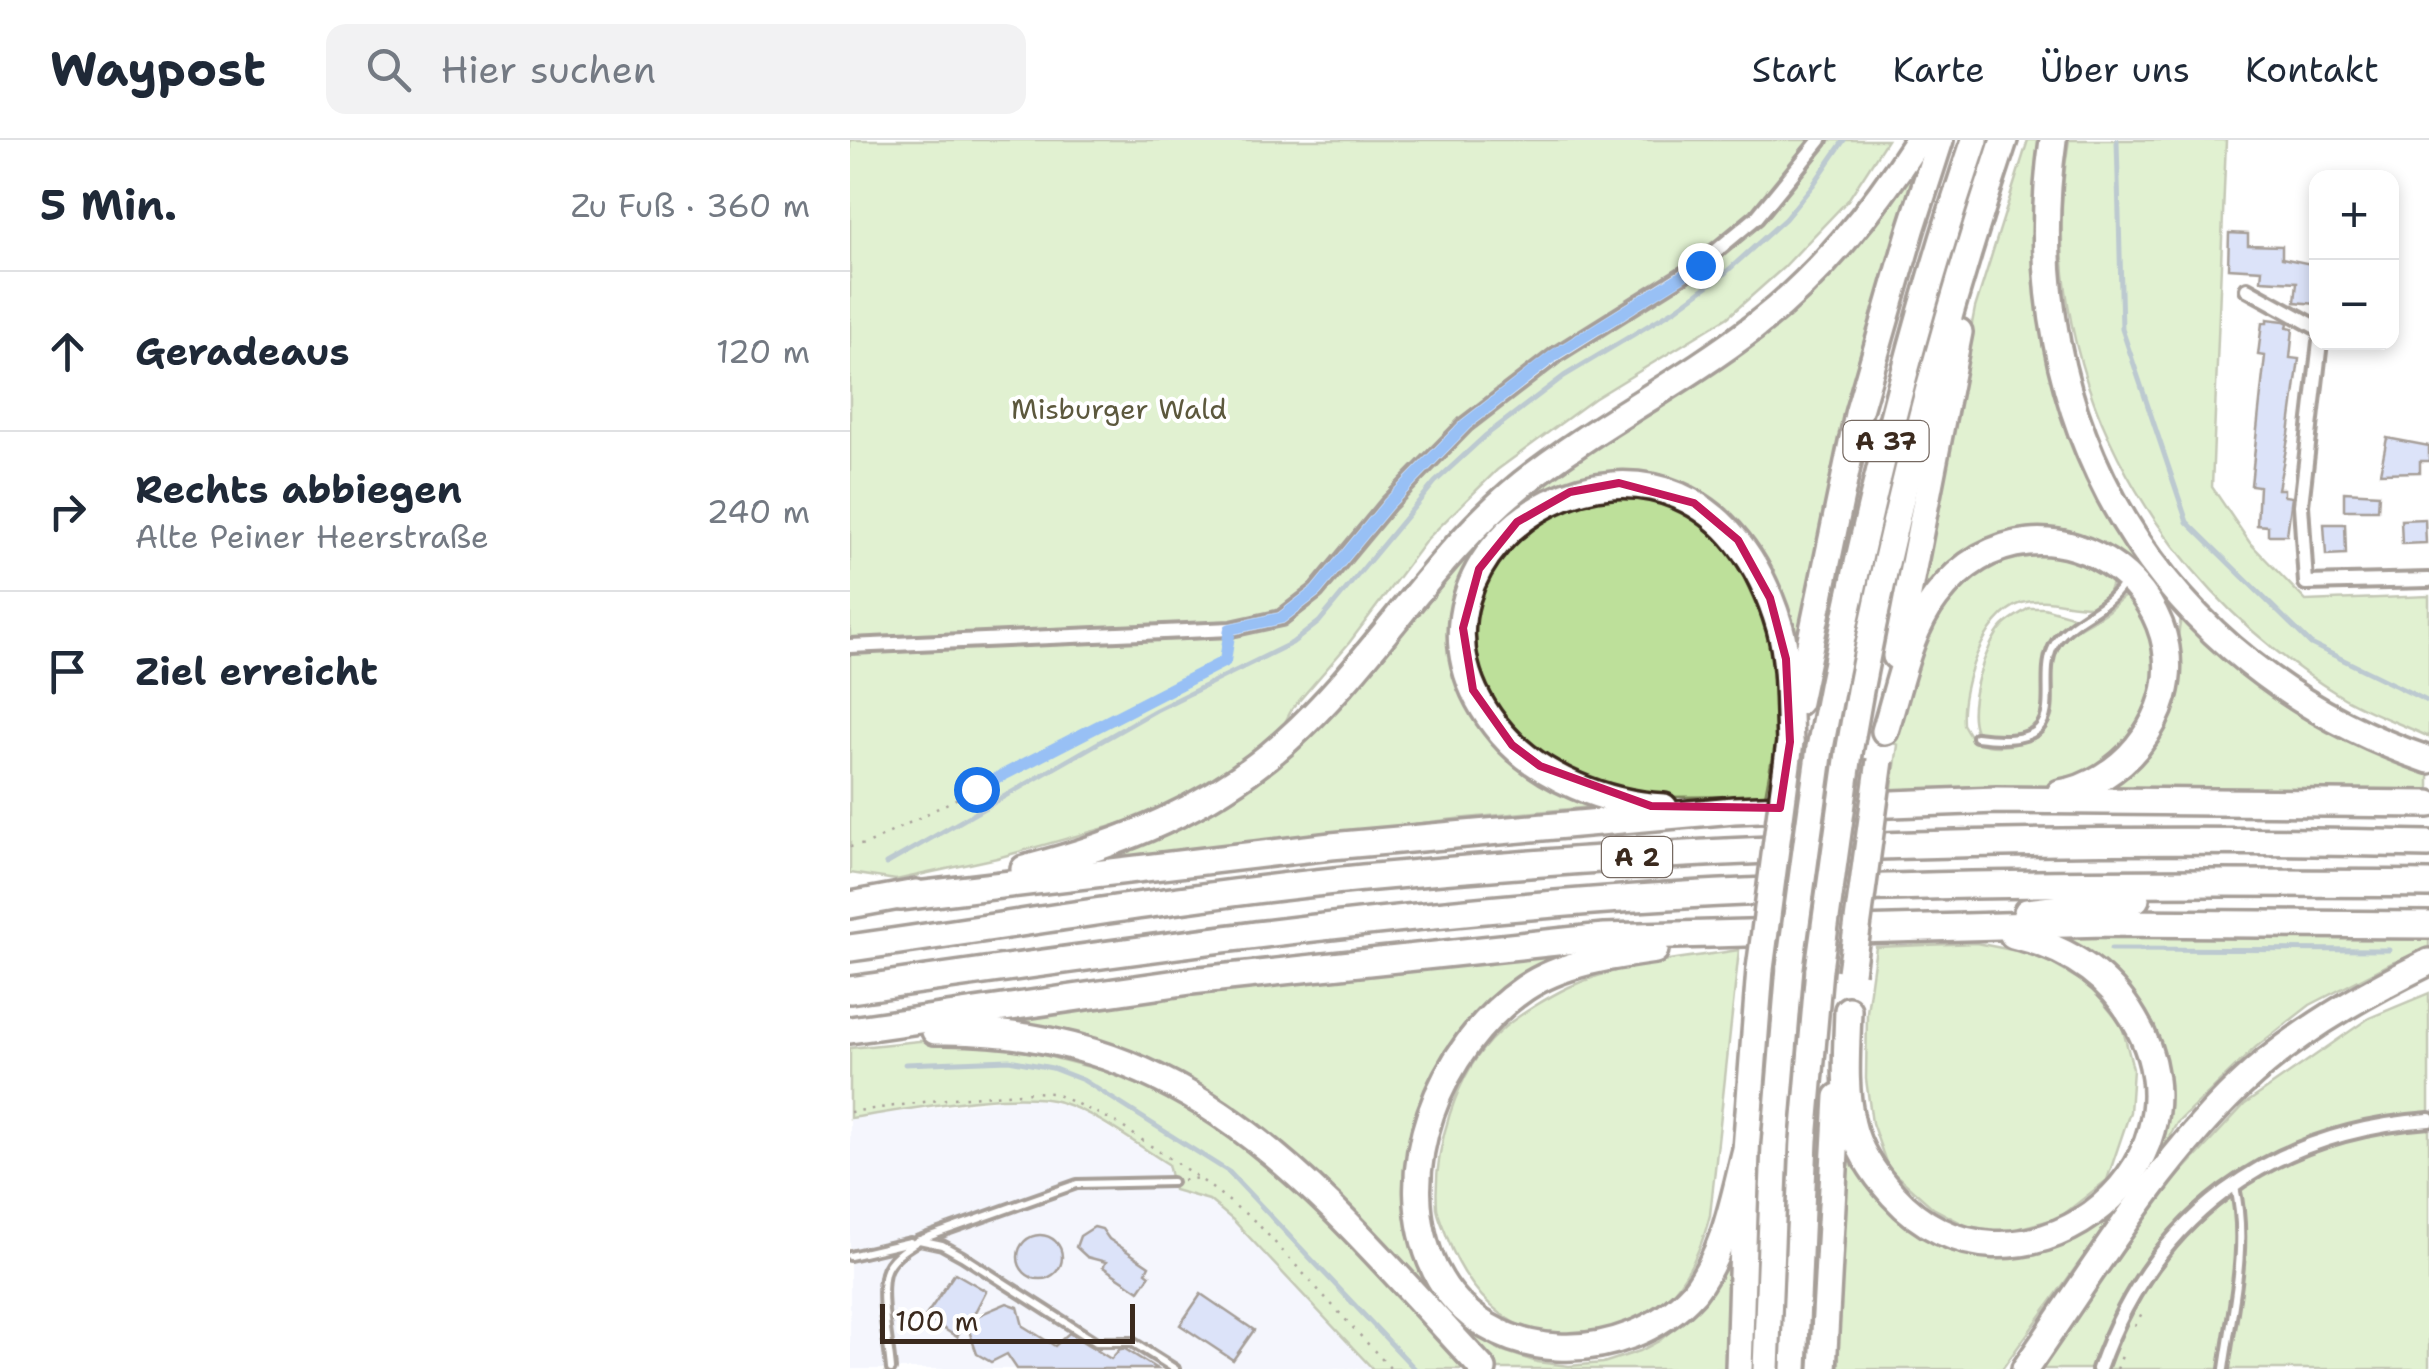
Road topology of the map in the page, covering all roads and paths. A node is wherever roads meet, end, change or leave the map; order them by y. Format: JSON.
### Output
{"nodes":[{"id":1,"x":1820,"y":140,"type":"edge"},
{"id":2,"x":1918,"y":140,"type":"edge"},
{"id":3,"x":1940,"y":140,"type":"edge"},
{"id":4,"x":1974,"y":140,"type":"edge"},
{"id":5,"x":2004,"y":140,"type":"edge"},
{"id":6,"x":2053,"y":140,"type":"edge"},
{"id":7,"x":1982,"y":206,"type":"junction"},
{"id":8,"x":2247,"y":290,"type":"dead end"},
{"id":9,"x":2309,"y":323,"type":"edge"},
{"id":10,"x":2319,"y":350,"type":"edge"},
{"id":11,"x":2128,"y":576,"type":"junction"},
{"id":12,"x":2429,"y":580,"type":"edge"},
{"id":13,"x":1230,"y":629,"type":"junction"},
{"id":14,"x":850,"y":646,"type":"edge"},
{"id":15,"x":1884,"y":731,"type":"junction"},
{"id":16,"x":1976,"y":737,"type":"dead end"},
{"id":17,"x":1790,"y":742,"type":"junction"},
{"id":18,"x":2429,"y":760,"type":"edge"},
{"id":19,"x":1998,"y":800,"type":"junction"},
{"id":20,"x":2429,"y":804,"type":"edge"},
{"id":21,"x":1734,"y":810,"type":"junction"},
{"id":22,"x":2429,"y":844,"type":"edge"},
{"id":23,"x":850,"y":847,"type":"edge"},
{"id":24,"x":2288,"y":883,"type":"junction"},
{"id":25,"x":2429,"y":884,"type":"edge"},
{"id":26,"x":900,"y":897,"type":"junction"},
{"id":27,"x":850,"y":906,"type":"edge"},
{"id":28,"x":2429,"y":925,"type":"edge"},
{"id":29,"x":1983,"y":928,"type":"junction"},
{"id":30,"x":1868,"y":931,"type":"junction"},
{"id":31,"x":1743,"y":935,"type":"junction"},
{"id":32,"x":850,"y":948,"type":"edge"},
{"id":33,"x":2429,"y":962,"type":"edge"},
{"id":34,"x":850,"y":990,"type":"edge"},
{"id":35,"x":1848,"y":1010,"type":"junction"},
{"id":36,"x":850,"y":1032,"type":"edge"},
{"id":37,"x":850,"y":1112,"type":"edge"},
{"id":38,"x":2429,"y":1120,"type":"edge"},
{"id":39,"x":1746,"y":1150,"type":"junction"},
{"id":40,"x":1199,"y":1178,"type":"junction"},
{"id":41,"x":1172,"y":1182,"type":"joint"},
{"id":42,"x":2234,"y":1184,"type":"junction"},
{"id":43,"x":919,"y":1240,"type":"junction"},
{"id":44,"x":850,"y":1256,"type":"edge"},
{"id":45,"x":2151,"y":1298,"type":"dead end"},
{"id":46,"x":2134,"y":1328,"type":"dead end"},
{"id":47,"x":2123,"y":1356,"type":"dead end"},
{"id":48,"x":891,"y":1369,"type":"edge"},
{"id":49,"x":1175,"y":1369,"type":"edge"},
{"id":50,"x":1391,"y":1369,"type":"edge"},
{"id":51,"x":1483,"y":1369,"type":"edge"},
{"id":52,"x":1739,"y":1369,"type":"edge"},
{"id":53,"x":1766,"y":1369,"type":"edge"},
{"id":54,"x":1794,"y":1369,"type":"edge"},
{"id":55,"x":1823,"y":1369,"type":"edge"},
{"id":56,"x":2025,"y":1369,"type":"edge"},
{"id":57,"x":2099,"y":1369,"type":"edge"},
{"id":58,"x":2117,"y":1369,"type":"edge"},
{"id":59,"x":2224,"y":1369,"type":"edge"}],
"edges":[{"from":1,"to":13,"type":"street"},
{"from":2,"to":26,"type":"highway"},
{"from":3,"to":17,"type":"highway"},
{"from":4,"to":53,"type":"highway","number":"A 37","bridge":true},
{"from":5,"to":7,"type":"highway","number":"A 37"},
{"from":6,"to":18,"type":"highway"},
{"from":7,"to":15,"type":"highway"},
{"from":7,"to":54,"type":"highway","number":"A 37","bridge":true},
{"from":8,"to":9,"type":"street"},
{"from":10,"to":12,"type":"street"},
{"from":11,"to":15,"type":"highway"},
{"from":11,"to":16,"type":"lane"},
{"from":11,"to":19,"type":"highway"},
{"from":13,"to":14,"type":"street"},
{"from":13,"to":23,"type":"path"},
{"from":15,"to":35,"type":"highway","bridge":true},
{"from":17,"to":21,"type":"highway"},
{"from":17,"to":39,"type":"highway","bridge":true},
{"from":19,"to":20,"type":"highway"},
{"from":19,"to":21,"type":"highway"},
{"from":21,"to":26,"type":"highway"},
{"from":22,"to":32,"type":"highway","number":"A 2"},
{"from":24,"to":25,"type":"highway","number":"A 2"},
{"from":24,"to":30,"type":"highway"},
{"from":24,"to":34,"type":"highway","number":"A 2"},
{"from":26,"to":27,"type":"highway"},
{"from":28,"to":29,"type":"highway"},
{"from":29,"to":30,"type":"highway"},
{"from":29,"to":35,"type":"highway"},
{"from":30,"to":31,"type":"highway"},
{"from":31,"to":36,"type":"highway"},
{"from":31,"to":39,"type":"highway"},
{"from":33,"to":56,"type":"highway"},
{"from":35,"to":55,"type":"highway"},
{"from":36,"to":51,"type":"highway"},
{"from":37,"to":40,"type":"path"},
{"from":38,"to":42,"type":"street"},
{"from":39,"to":52,"type":"highway"},
{"from":40,"to":41,"type":"path"},
{"from":40,"to":50,"type":"path"},
{"from":41,"to":43,"type":"lane"},
{"from":42,"to":57,"type":"street"},
{"from":42,"to":59,"type":"lane"},
{"from":43,"to":44,"type":"lane"},
{"from":43,"to":48,"type":"lane"},
{"from":43,"to":49,"type":"lane"},
{"from":45,"to":46,"type":"path"},
{"from":47,"to":58,"type":"path"}]}
